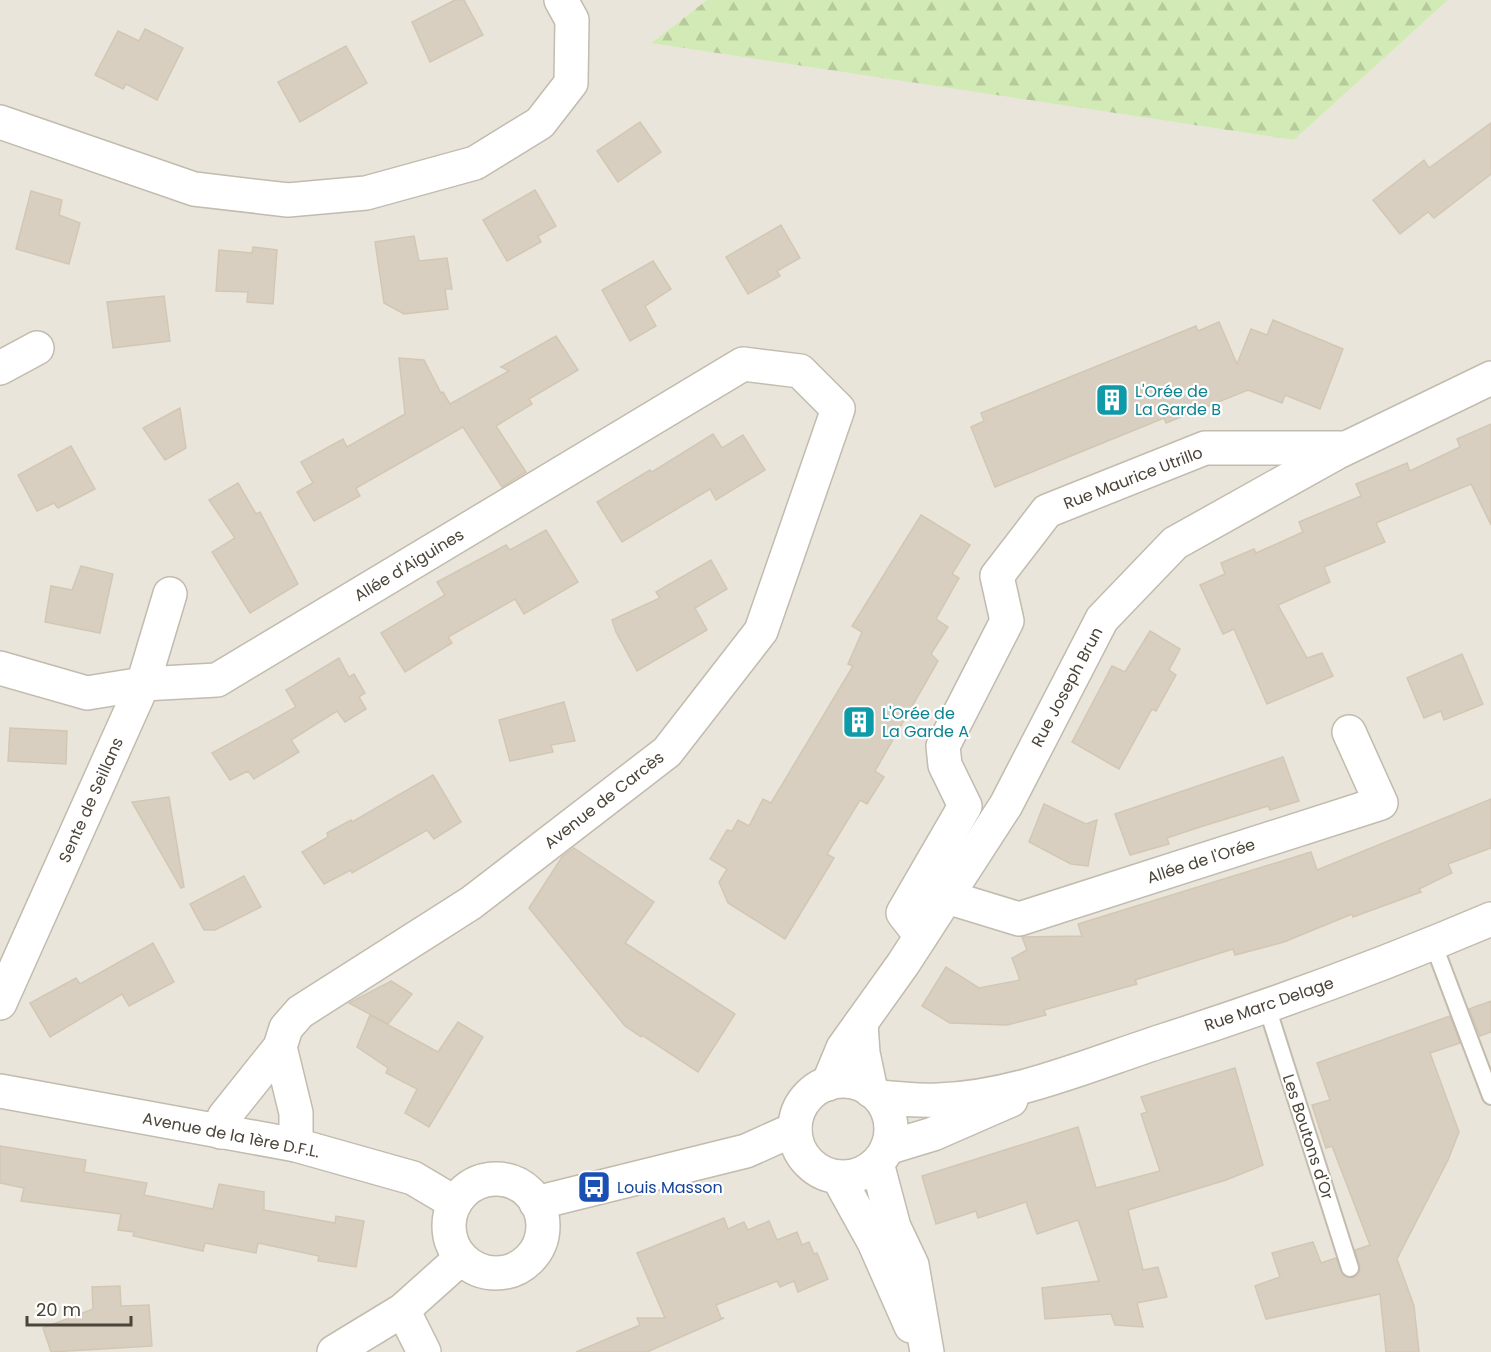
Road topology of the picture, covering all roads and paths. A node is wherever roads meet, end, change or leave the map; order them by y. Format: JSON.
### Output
{"nodes":[{"id":1,"x":561,"y":0,"type":"edge"},
{"id":2,"x":0,"y":122,"type":"edge"},
{"id":3,"x":37,"y":348,"type":"dead end"},
{"id":4,"x":0,"y":368,"type":"edge"},
{"id":5,"x":800,"y":370,"type":"joint"},
{"id":6,"x":1491,"y":378,"type":"edge"},
{"id":7,"x":1346,"y":448,"type":"junction"},
{"id":8,"x":170,"y":594,"type":"dead end"},
{"id":9,"x":0,"y":668,"type":"edge"},
{"id":10,"x":143,"y":684,"type":"junction"},
{"id":11,"x":1349,"y":732,"type":"dead end"},
{"id":12,"x":947,"y":897,"type":"junction"},
{"id":13,"x":1491,"y":919,"type":"edge"},
{"id":14,"x":921,"y":936,"type":"junction"},
{"id":15,"x":1433,"y":944,"type":"junction"},
{"id":16,"x":0,"y":1003,"type":"edge"},
{"id":17,"x":1267,"y":1007,"type":"junction"},
{"id":18,"x":861,"y":1023,"type":"junction"},
{"id":19,"x":280,"y":1047,"type":"junction"},
{"id":20,"x":1044,"y":1080,"type":"junction"},
{"id":21,"x":828,"y":1084,"type":"junction"},
{"id":22,"x":0,"y":1091,"type":"edge"},
{"id":23,"x":875,"y":1094,"type":"junction"},
{"id":24,"x":1491,"y":1096,"type":"edge"},
{"id":25,"x":221,"y":1132,"type":"junction"},
{"id":26,"x":798,"y":1142,"type":"junction"},
{"id":27,"x":296,"y":1146,"type":"junction"},
{"id":28,"x":882,"y":1156,"type":"junction"},
{"id":29,"x":838,"y":1177,"type":"junction"},
{"id":30,"x":455,"y":1203,"type":"junction"},
{"id":31,"x":540,"y":1214,"type":"junction"},
{"id":32,"x":460,"y":1258,"type":"junction"},
{"id":33,"x":1350,"y":1268,"type":"dead end"},
{"id":34,"x":403,"y":1310,"type":"junction"},
{"id":35,"x":334,"y":1352,"type":"edge"},
{"id":36,"x":424,"y":1352,"type":"edge"},
{"id":37,"x":925,"y":1352,"type":"edge"}],
"edges":[{"from":1,"to":2,"type":"street"},
{"from":3,"to":4,"type":"street"},
{"from":5,"to":10,"type":"street","name":"Allée d'Aiguines"},
{"from":5,"to":19,"type":"street","name":"Avenue de Carcès"},
{"from":6,"to":7,"type":"street","name":"Rue Joseph Brun"},
{"from":7,"to":12,"type":"street","name":"Rue Joseph Brun"},
{"from":7,"to":14,"type":"street","name":"Rue Maurice Utrillo"},
{"from":8,"to":10,"type":"street","name":"Sente de Seillans"},
{"from":9,"to":10,"type":"street","name":"Allée d'Aiguines"},
{"from":10,"to":16,"type":"street","name":"Sente de Seillans"},
{"from":11,"to":12,"type":"street","name":"Allée de l'Orée"},
{"from":12,"to":14,"type":"street","name":"Rue Joseph Brun"},
{"from":13,"to":15,"type":"street","name":"Rue Marc Delage"},
{"from":14,"to":18,"type":"street","name":"Rue Joseph Brun"},
{"from":15,"to":17,"type":"street","name":"Rue Marc Delage"},
{"from":15,"to":24,"type":"lane"},
{"from":17,"to":20,"type":"street","name":"Rue Marc Delage"},
{"from":17,"to":33,"type":"lane","name":"Les Boutons d'Or"},
{"from":18,"to":21,"type":"street","name":"Rue Joseph Brun"},
{"from":18,"to":23,"type":"street"},
{"from":19,"to":25,"type":"street","name":"Avenue de Carcès"},
{"from":19,"to":27,"type":"street"},
{"from":20,"to":23,"type":"street","name":"Rue Marc Delage"},
{"from":20,"to":28,"type":"street","name":"Rue Marc Delage"},
{"from":21,"to":23,"type":"street"},
{"from":21,"to":26,"type":"street"},
{"from":22,"to":25,"type":"street","name":"Avenue de la 1ère D.F.L."},
{"from":23,"to":28,"type":"street"},
{"from":25,"to":27,"type":"street","name":"Avenue de la 1ère D.F.L."},
{"from":26,"to":29,"type":"street"},
{"from":26,"to":31,"type":"street"},
{"from":27,"to":30,"type":"street","name":"Avenue de la 1ère D.F.L."},
{"from":28,"to":29,"type":"street"},
{"from":28,"to":37,"type":"street"},
{"from":29,"to":37,"type":"street"},
{"from":30,"to":31,"type":"street"},
{"from":30,"to":32,"type":"street"},
{"from":31,"to":32,"type":"street"},
{"from":32,"to":34,"type":"street"},
{"from":34,"to":35,"type":"street"},
{"from":34,"to":36,"type":"street"}]}
